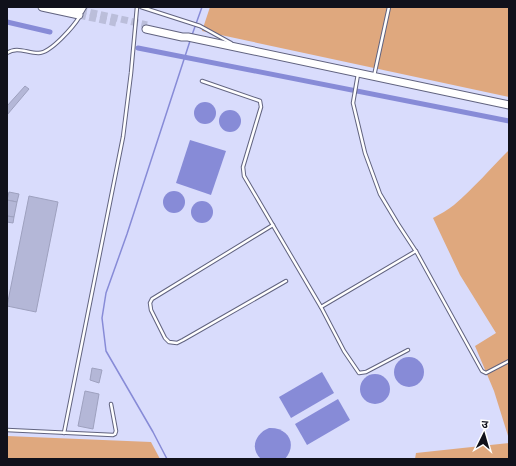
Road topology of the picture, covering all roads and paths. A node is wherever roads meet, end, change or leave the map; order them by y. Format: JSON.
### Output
{"nodes":[{"id":1,"x":42,"y":7,"type":"edge"},
{"id":2,"x":65,"y":7,"type":"edge"},
{"id":3,"x":137,"y":7,"type":"edge"},
{"id":4,"x":141,"y":7,"type":"edge"},
{"id":5,"x":389,"y":7,"type":"edge"},
{"id":6,"x":81,"y":11,"type":"edge"},
{"id":7,"x":146,"y":27,"type":"tunnel mouth"},
{"id":8,"x":241,"y":48,"type":"junction"},
{"id":9,"x":7,"y":53,"type":"edge"},
{"id":10,"x":357,"y":76,"type":"junction"},
{"id":11,"x":374,"y":76,"type":"junction"},
{"id":12,"x":202,"y":81,"type":"dead end"},
{"id":13,"x":509,"y":105,"type":"edge"},
{"id":14,"x":273,"y":225,"type":"junction"},
{"id":15,"x":416,"y":251,"type":"junction"},
{"id":16,"x":286,"y":281,"type":"dead end"},
{"id":17,"x":320,"y":307,"type":"junction"},
{"id":18,"x":408,"y":350,"type":"dead end"},
{"id":19,"x":509,"y":361,"type":"edge"},
{"id":20,"x":111,"y":404,"type":"dead end"},
{"id":21,"x":7,"y":430,"type":"edge"},
{"id":22,"x":64,"y":433,"type":"junction"}],
"edges":[{"from":1,"to":6,"type":"street"},
{"from":2,"to":6,"type":"street"},
{"from":3,"to":22,"type":"lane"},
{"from":4,"to":8,"type":"lane"},
{"from":5,"to":11,"type":"lane"},
{"from":6,"to":9,"type":"lane"},
{"from":7,"to":8,"type":"street"},
{"from":8,"to":10,"type":"street"},
{"from":10,"to":11,"type":"street"},
{"from":10,"to":15,"type":"lane"},
{"from":11,"to":13,"type":"street"},
{"from":12,"to":14,"type":"lane"},
{"from":14,"to":16,"type":"lane"},
{"from":14,"to":17,"type":"lane"},
{"from":15,"to":17,"type":"lane"},
{"from":15,"to":19,"type":"lane"},
{"from":17,"to":18,"type":"lane"},
{"from":20,"to":22,"type":"lane"},
{"from":21,"to":22,"type":"lane"}]}
